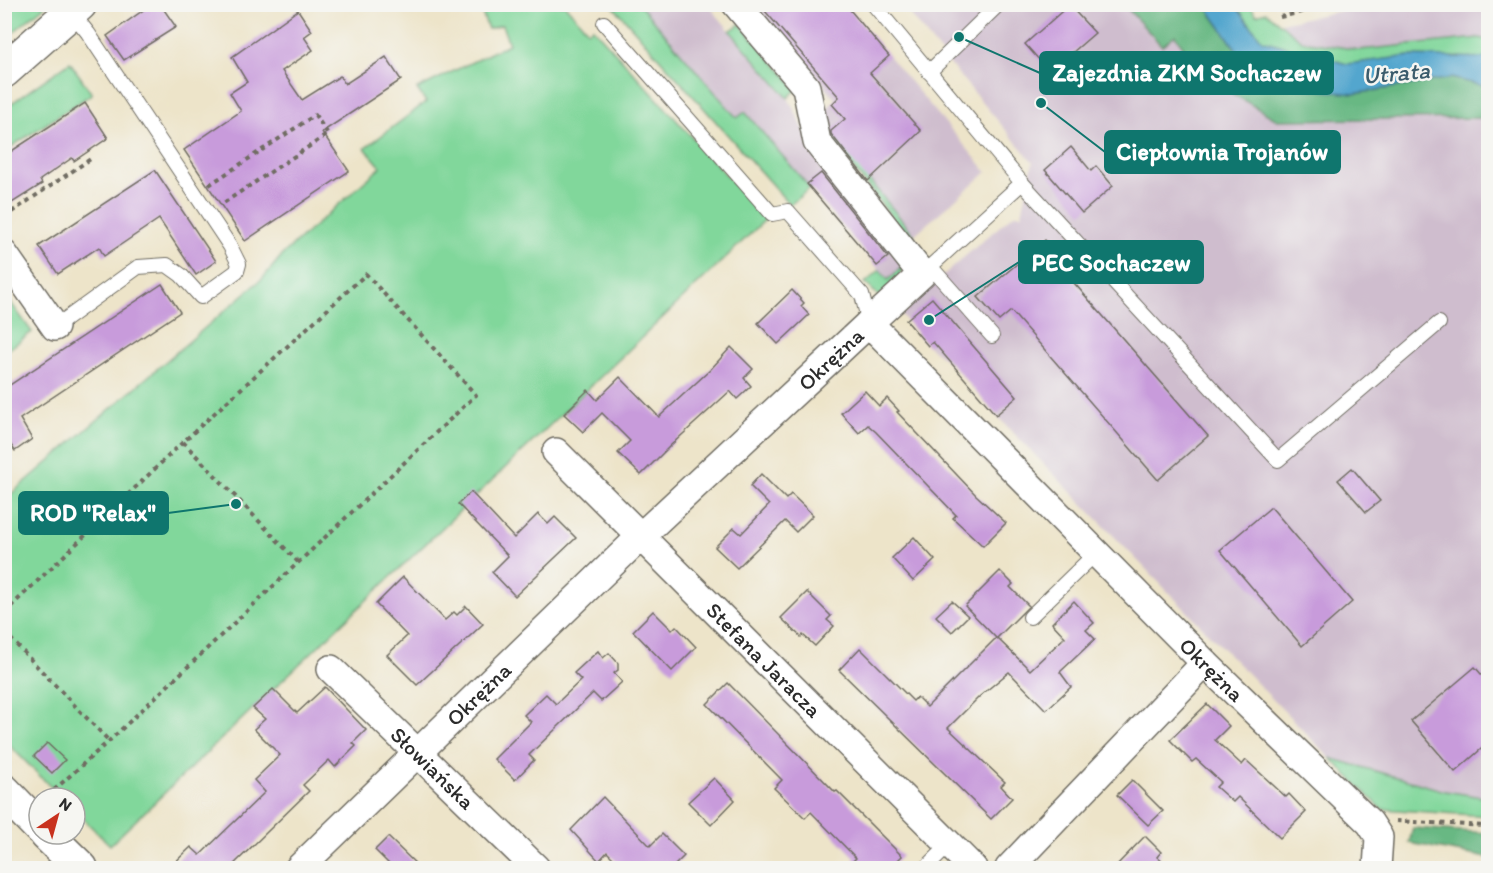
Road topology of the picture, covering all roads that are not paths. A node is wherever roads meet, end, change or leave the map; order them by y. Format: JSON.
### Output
{"nodes":[{"id":1,"x":736,"y":4,"type":"edge"},
{"id":2,"x":873,"y":4,"type":"edge"},
{"id":3,"x":999,"y":4,"type":"edge"},
{"id":4,"x":76,"y":9,"type":"edge"},
{"id":5,"x":604,"y":23,"type":"dead end"},
{"id":6,"x":4,"y":71,"type":"edge"},
{"id":7,"x":929,"y":72,"type":"junction"},
{"id":8,"x":1022,"y":183,"type":"junction"},
{"id":9,"x":4,"y":254,"type":"edge"},
{"id":10,"x":926,"y":270,"type":"junction"},
{"id":11,"x":869,"y":323,"type":"junction"},
{"id":12,"x":1439,"y":323,"type":"dead end"},
{"id":13,"x":55,"y":327,"type":"joint"},
{"id":14,"x":992,"y":336,"type":"dead end"},
{"id":15,"x":556,"y":452,"type":"dead end"},
{"id":16,"x":640,"y":537,"type":"junction"},
{"id":17,"x":1097,"y":552,"type":"junction"},
{"id":18,"x":1030,"y":617,"type":"dead end"},
{"id":19,"x":1205,"y":663,"type":"junction"},
{"id":20,"x":331,"y":669,"type":"dead end"},
{"id":21,"x":418,"y":751,"type":"junction"},
{"id":22,"x":4,"y":791,"type":"edge"},
{"id":23,"x":27,"y":814,"type":"edge"},
{"id":24,"x":949,"y":845,"type":"junction"},
{"id":25,"x":58,"y":846,"type":"edge"},
{"id":26,"x":81,"y":868,"type":"edge"},
{"id":27,"x":299,"y":868,"type":"edge"},
{"id":28,"x":536,"y":868,"type":"edge"},
{"id":29,"x":926,"y":868,"type":"edge"},
{"id":30,"x":974,"y":868,"type":"edge"},
{"id":31,"x":1009,"y":868,"type":"edge"},
{"id":32,"x":1377,"y":868,"type":"edge"}],
"edges":[{"from":1,"to":10,"type":"street"},
{"from":2,"to":7,"type":"lane"},
{"from":3,"to":7,"type":"lane"},
{"from":4,"to":6,"type":"street"},
{"from":4,"to":13,"type":"lane"},
{"from":5,"to":11,"type":"lane"},
{"from":7,"to":8,"type":"lane"},
{"from":8,"to":10,"type":"lane"},
{"from":8,"to":12,"type":"lane"},
{"from":9,"to":13,"type":"street"},
{"from":10,"to":11,"type":"street"},
{"from":10,"to":14,"type":"lane"},
{"from":11,"to":16,"type":"street","name":"Okrężna"},
{"from":11,"to":17,"type":"street","name":"Okrężna"},
{"from":15,"to":16,"type":"street","name":"Stefana Jaracza"},
{"from":16,"to":21,"type":"street","name":"Okrężna"},
{"from":16,"to":24,"type":"street","name":"Stefana Jaracza"},
{"from":17,"to":18,"type":"lane"},
{"from":17,"to":19,"type":"street","name":"Okrężna"},
{"from":19,"to":31,"type":"street"},
{"from":19,"to":32,"type":"street","name":"Okrężna"},
{"from":20,"to":21,"type":"street","name":"Słowiańska"},
{"from":21,"to":27,"type":"street","name":"Okrężna"},
{"from":21,"to":28,"type":"street","name":"Słowiańska"},
{"from":22,"to":23,"type":"street"},
{"from":24,"to":29,"type":"lane"},
{"from":24,"to":30,"type":"street","name":"Stefana Jaracza"},
{"from":25,"to":26,"type":"street"}]}
